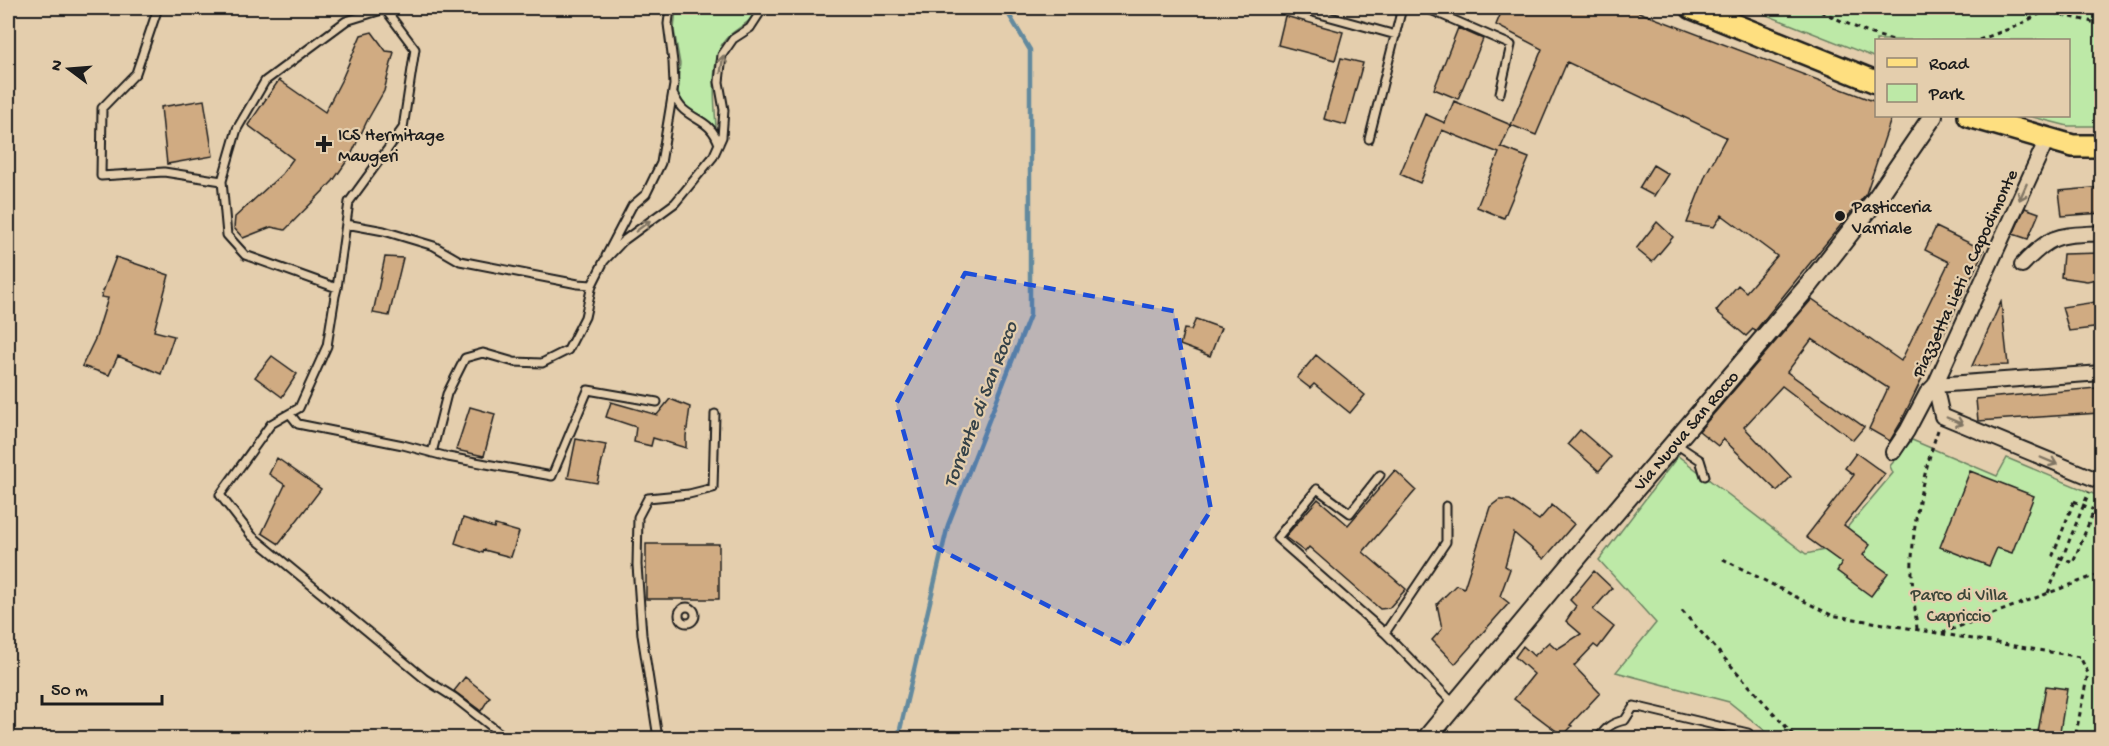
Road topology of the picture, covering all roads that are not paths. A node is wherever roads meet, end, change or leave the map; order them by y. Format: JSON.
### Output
{"nodes":[{"id":1,"x":158,"y":8,"type":"edge"},
{"id":2,"x":670,"y":8,"type":"edge"},
{"id":3,"x":763,"y":8,"type":"edge"},
{"id":4,"x":1298,"y":8,"type":"edge"},
{"id":5,"x":1402,"y":8,"type":"edge"},
{"id":6,"x":1426,"y":8,"type":"edge"},
{"id":7,"x":1692,"y":8,"type":"edge"},
{"id":8,"x":1396,"y":35,"type":"junction"},
{"id":9,"x":1875,"y":82,"type":"edge"},
{"id":10,"x":1500,"y":93,"type":"dead end"},
{"id":11,"x":672,"y":94,"type":"junction"},
{"id":12,"x":1932,"y":117,"type":"edge"},
{"id":13,"x":1972,"y":117,"type":"edge"},
{"id":14,"x":1369,"y":139,"type":"dead end"},
{"id":15,"x":2047,"y":139,"type":"junction"},
{"id":16,"x":719,"y":144,"type":"junction"},
{"id":17,"x":2102,"y":146,"type":"edge"},
{"id":18,"x":222,"y":182,"type":"junction"},
{"id":19,"x":346,"y":224,"type":"junction"},
{"id":20,"x":2102,"y":233,"type":"edge"},
{"id":21,"x":604,"y":261,"type":"junction"},
{"id":22,"x":2022,"y":265,"type":"dead end"},
{"id":23,"x":592,"y":285,"type":"junction"},
{"id":24,"x":337,"y":288,"type":"junction"},
{"id":25,"x":2102,"y":374,"type":"edge"},
{"id":26,"x":1935,"y":385,"type":"junction"},
{"id":27,"x":657,"y":402,"type":"dead end"},
{"id":28,"x":290,"y":414,"type":"junction"},
{"id":29,"x":715,"y":414,"type":"dead end"},
{"id":30,"x":1674,"y":443,"type":"junction"},
{"id":31,"x":1893,"y":452,"type":"dead end"},
{"id":32,"x":432,"y":453,"type":"junction"},
{"id":33,"x":2102,"y":466,"type":"edge"},
{"id":34,"x":1380,"y":475,"type":"dead end"},
{"id":35,"x":1705,"y":476,"type":"dead end"},
{"id":36,"x":2096,"y":485,"type":"edge"},
{"id":37,"x":1446,"y":506,"type":"dead end"},
{"id":38,"x":1385,"y":633,"type":"junction"},
{"id":39,"x":1455,"y":705,"type":"junction"},
{"id":40,"x":506,"y":738,"type":"edge"},
{"id":41,"x":658,"y":738,"type":"edge"},
{"id":42,"x":1427,"y":738,"type":"edge"},
{"id":43,"x":1599,"y":738,"type":"edge"},
{"id":44,"x":1754,"y":738,"type":"edge"}],
"edges":[{"from":1,"to":18,"type":"lane"},
{"from":2,"to":11,"type":"lane"},
{"from":16,"to":3,"type":"lane","one_way":true},
{"from":4,"to":8,"type":"lane"},
{"from":5,"to":8,"type":"lane"},
{"from":6,"to":10,"type":"lane"},
{"from":7,"to":9,"type":"main road"},
{"from":8,"to":14,"type":"lane"},
{"from":11,"to":16,"type":"lane"},
{"from":11,"to":21,"type":"lane"},
{"from":12,"to":30,"type":"main road","name":"Via Nuova San Rocco"},
{"from":13,"to":15,"type":"main road"},
{"from":15,"to":17,"type":"main road"},
{"from":15,"to":26,"type":"street","name":"Piazzetta Lieti a Capodimonte","one_way":true},
{"from":21,"to":16,"type":"lane","one_way":true},
{"from":18,"to":19,"type":"lane"},
{"from":18,"to":24,"type":"lane"},
{"from":19,"to":23,"type":"lane"},
{"from":19,"to":24,"type":"lane"},
{"from":20,"to":22,"type":"street"},
{"from":21,"to":23,"type":"lane"},
{"from":23,"to":32,"type":"lane"},
{"from":24,"to":28,"type":"lane"},
{"from":25,"to":26,"type":"street"},
{"from":26,"to":31,"type":"street","name":"Piazzetta Lieti a Capodimonte"},
{"from":26,"to":36,"type":"street","one_way":true},
{"from":27,"to":32,"type":"lane"},
{"from":28,"to":32,"type":"lane"},
{"from":28,"to":40,"type":"lane"},
{"from":29,"to":41,"type":"lane"},
{"from":30,"to":35,"type":"lane"},
{"from":30,"to":39,"type":"main road","name":"Via Nuova San Rocco"},
{"from":33,"to":36,"type":"street"},
{"from":34,"to":38,"type":"lane"},
{"from":37,"to":38,"type":"lane"},
{"from":38,"to":39,"type":"lane"},
{"from":39,"to":42,"type":"main road","name":"Via Nuova San Rocco"},
{"from":43,"to":44,"type":"lane"}]}
